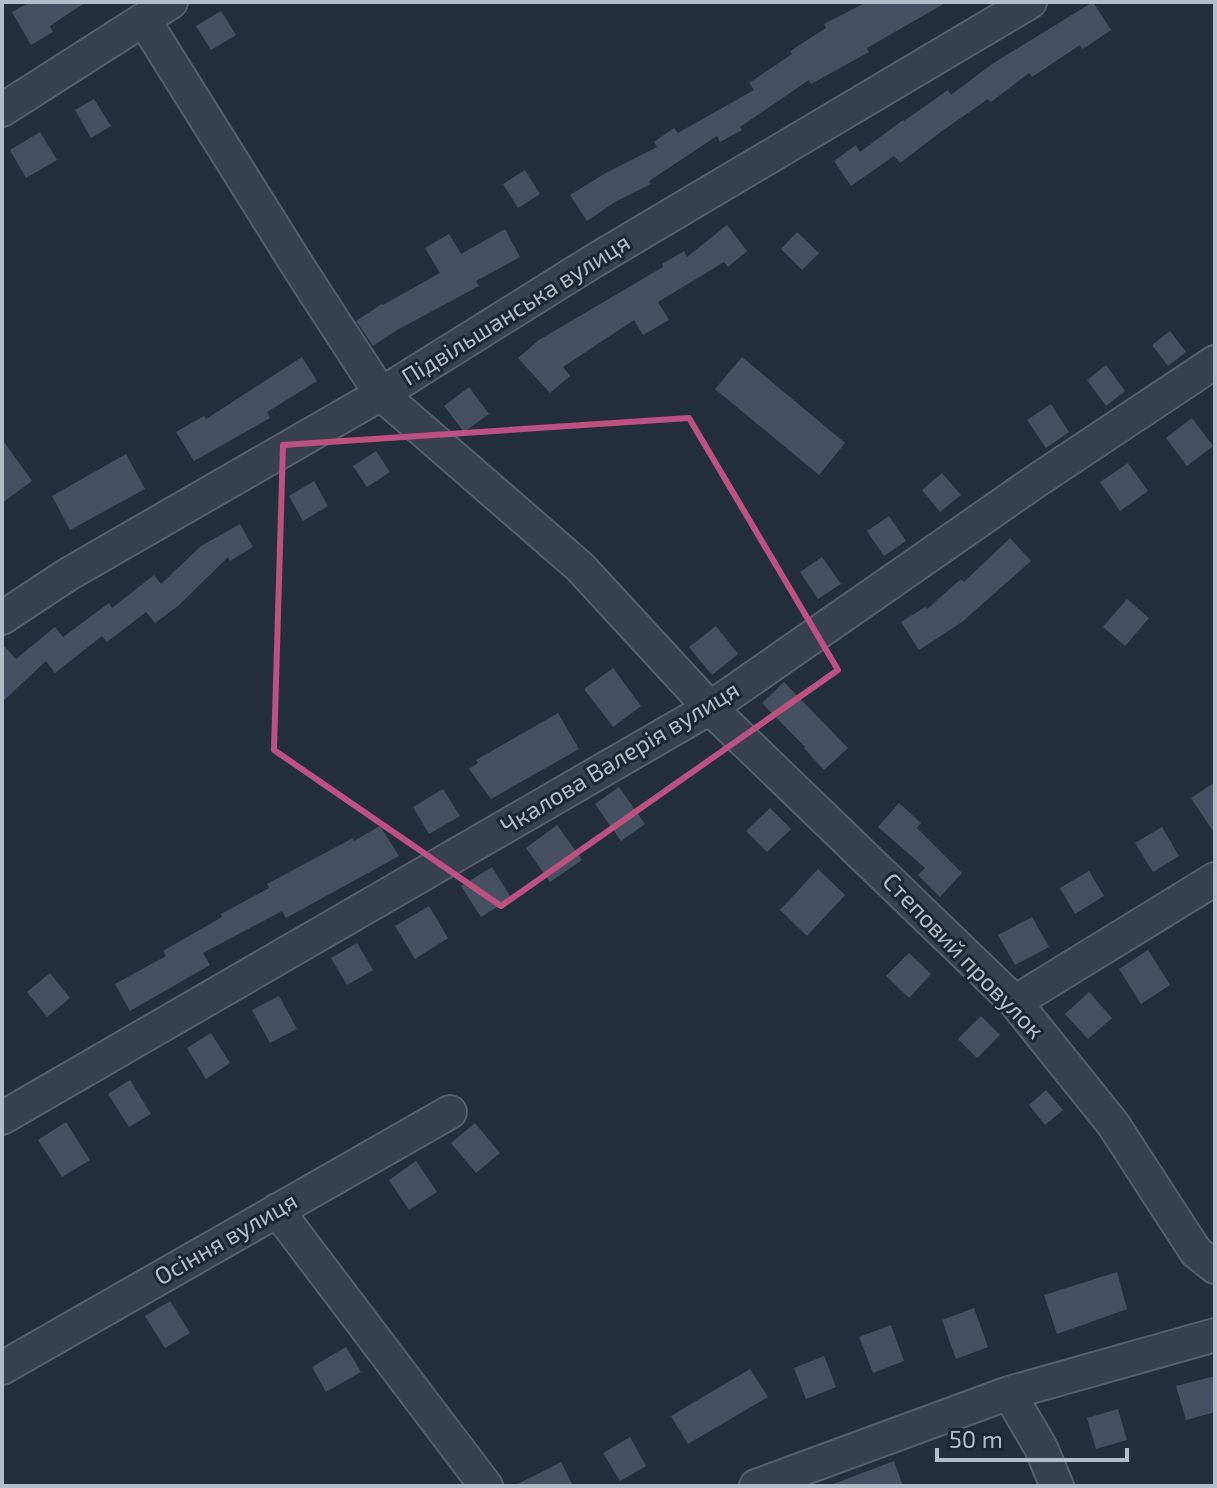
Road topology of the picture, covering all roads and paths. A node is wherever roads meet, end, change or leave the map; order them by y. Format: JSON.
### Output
{"nodes":[{"id":1,"x":171,"y":2,"type":"edge"},
{"id":2,"x":1030,"y":2,"type":"edge"},
{"id":3,"x":144,"y":20,"type":"junction"},
{"id":4,"x":2,"y":110,"type":"edge"},
{"id":5,"x":1215,"y":362,"type":"edge"},
{"id":6,"x":381,"y":394,"type":"junction"},
{"id":7,"x":2,"y":618,"type":"edge"},
{"id":8,"x":710,"y":708,"type":"junction"},
{"id":9,"x":1215,"y":879,"type":"edge"},
{"id":10,"x":1015,"y":1002,"type":"junction"},
{"id":11,"x":450,"y":1112,"type":"dead end"},
{"id":12,"x":2,"y":1118,"type":"edge"},
{"id":13,"x":277,"y":1210,"type":"junction"},
{"id":14,"x":1215,"y":1267,"type":"edge"},
{"id":15,"x":1215,"y":1335,"type":"edge"},
{"id":16,"x":2,"y":1368,"type":"edge"},
{"id":17,"x":1009,"y":1393,"type":"junction"},
{"id":18,"x":486,"y":1486,"type":"edge"},
{"id":19,"x":756,"y":1486,"type":"edge"},
{"id":20,"x":1057,"y":1486,"type":"edge"}],
"edges":[{"from":1,"to":3,"type":"street"},
{"from":2,"to":6,"type":"street","name":"Підвільшанська вулиця"},
{"from":3,"to":4,"type":"street"},
{"from":3,"to":6,"type":"street","name":"Степовий провулок"},
{"from":5,"to":8,"type":"street","name":"Чкалова Валерія вулиця"},
{"from":6,"to":7,"type":"street","name":"Підвільшанська вулиця"},
{"from":6,"to":8,"type":"street","name":"Степовий провулок"},
{"from":8,"to":10,"type":"street","name":"Степовий провулок"},
{"from":8,"to":12,"type":"street","name":"Чкалова Валерія вулиця"},
{"from":9,"to":10,"type":"street"},
{"from":10,"to":14,"type":"street","name":"Степовий провулок"},
{"from":11,"to":13,"type":"street","name":"Осіння вулиця"},
{"from":13,"to":16,"type":"street","name":"Осіння вулиця"},
{"from":13,"to":18,"type":"street"},
{"from":15,"to":17,"type":"street"},
{"from":17,"to":19,"type":"street"},
{"from":17,"to":20,"type":"street"}]}
